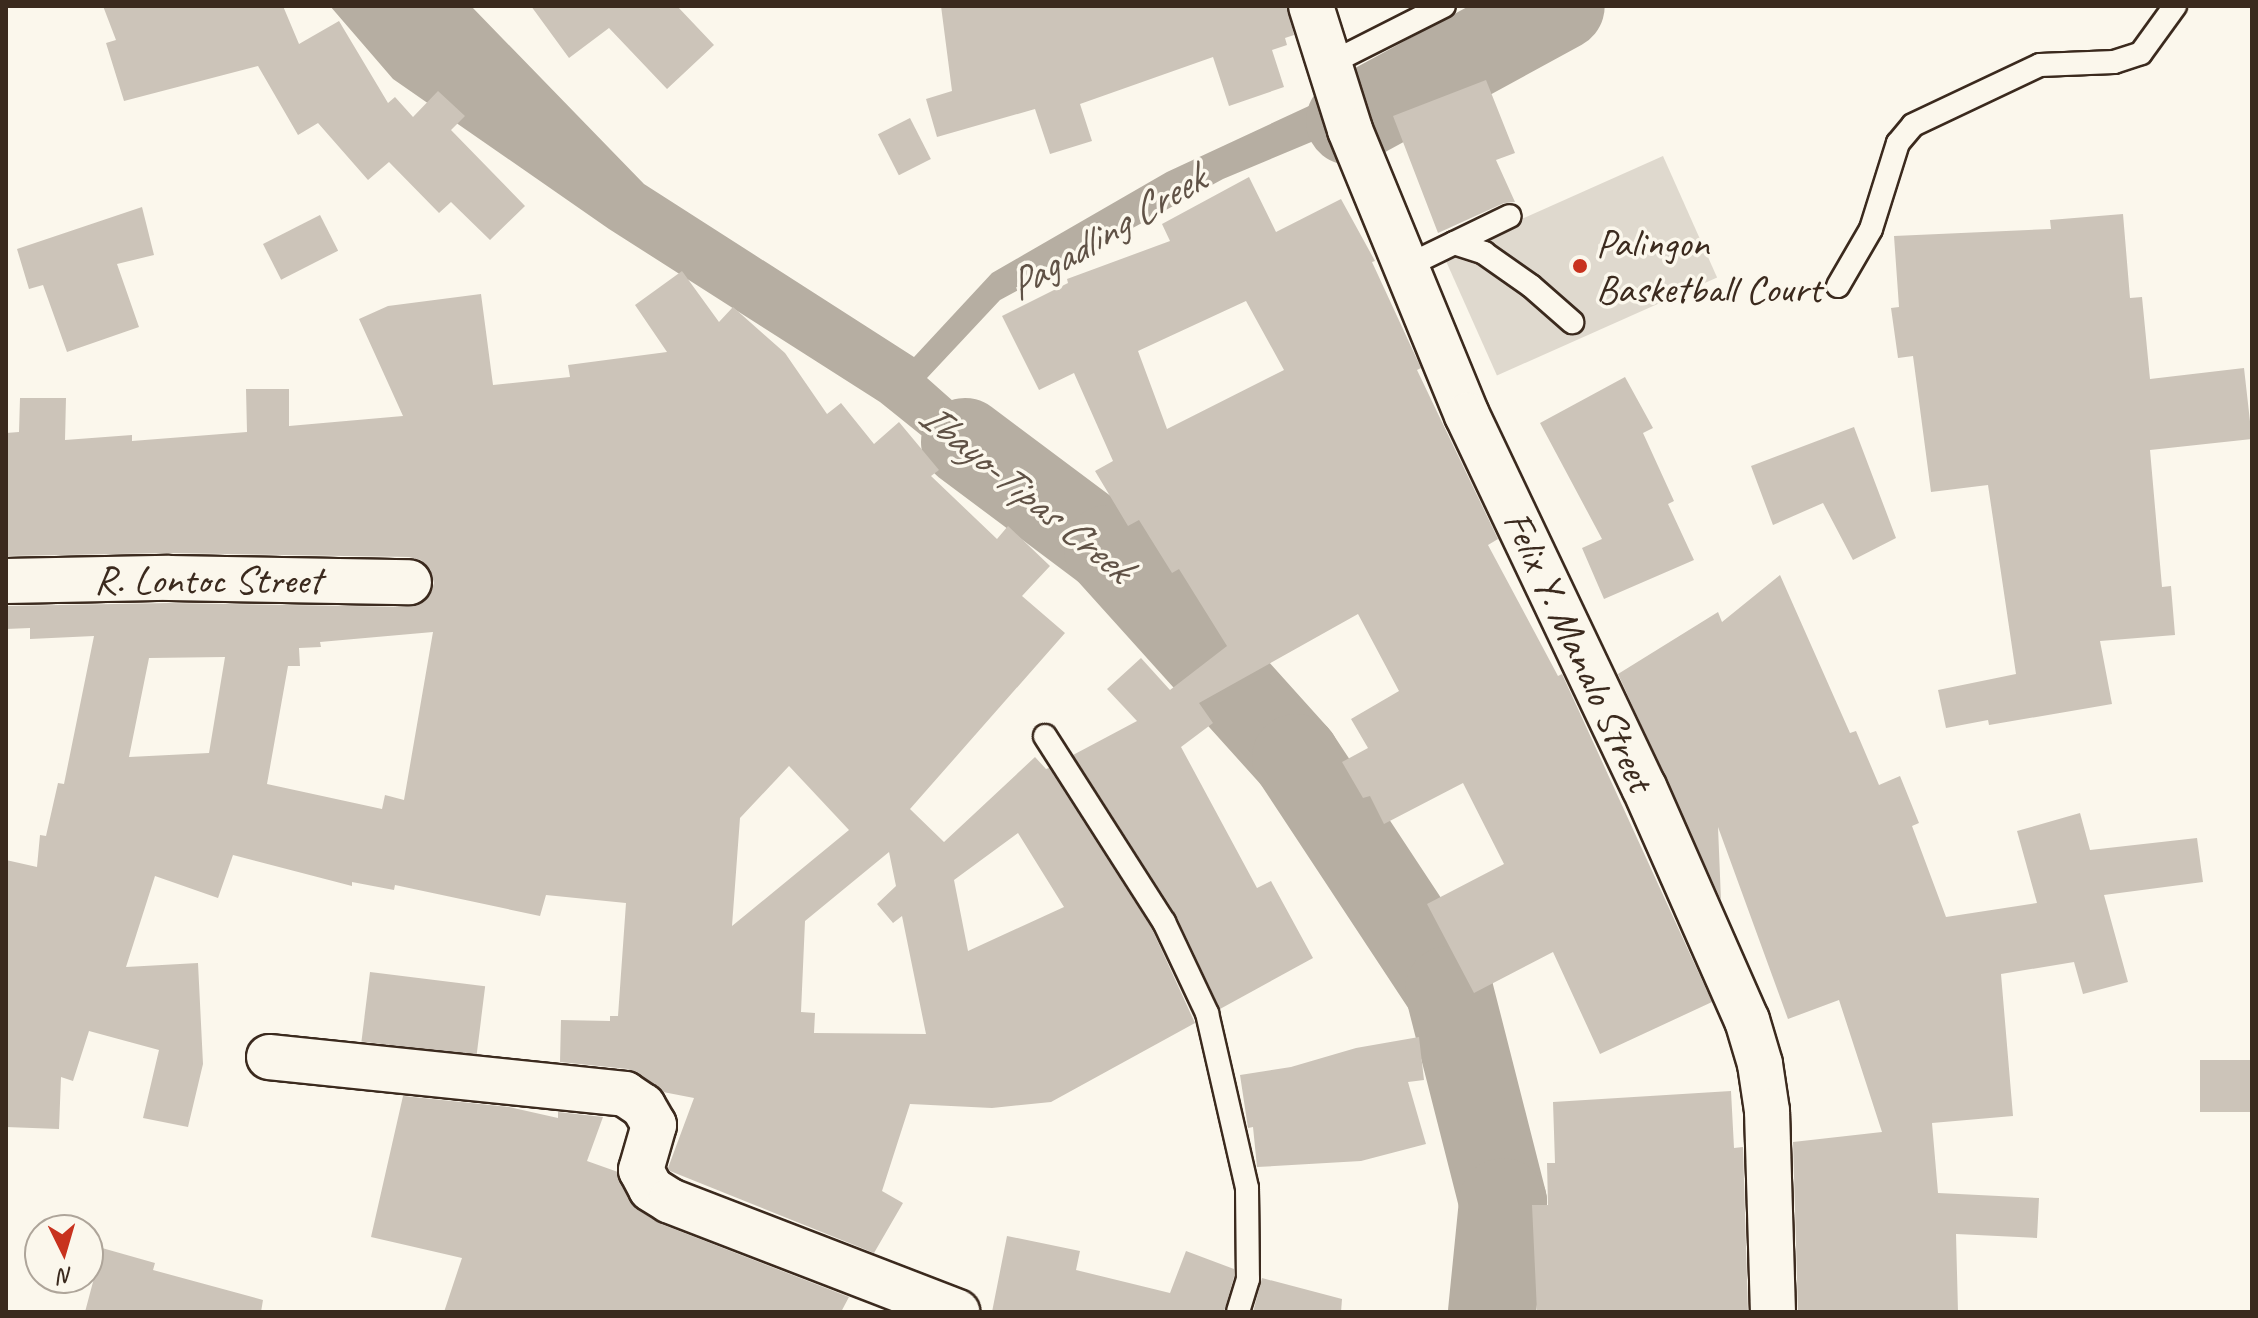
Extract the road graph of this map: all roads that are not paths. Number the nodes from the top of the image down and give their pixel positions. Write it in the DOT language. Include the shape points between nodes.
graph roads {
  1 [pos="1311,6"];
  2 [pos="1444,6"];
  3 [pos="2175,6"];
  4 [pos="1327,65"];
  5 [pos="1510,216"];
  6 [pos="1454,243"];
  7 [pos="1407,266"];
  8 [pos="1838,286"];
  9 [pos="1572,322"];
  10 [pos="6,581"];
  11 [pos="409,582"];
  12 [pos="1045,736"];
  13 [pos="269,1057"];
  14 [pos="957,1312"];
  15 [pos="1238,1312"];
  16 [pos="1773,1312"];
  1 -- 4 [label="main road, Felix Y. Manalo Street"];
  2 -- 4 [label="lane"];
  3 -- 8 [label="lane" via="2141,53 2114,62 2040,65 1913,125 1898,143 1871,229"];
  4 -- 7 [label="main road, Felix Y. Manalo Street"];
  5 -- 6 [label="lane"];
  6 -- 7 [label="lane"];
  6 -- 9 [label="lane" via="1484,253"];
  7 -- 16 [label="main road, Felix Y. Manalo Street" via="1467,415 1644,787 1747,1020 1767,1111"];
  10 -- 11 [label="main road, R. Lontoc Street"];
  12 -- 15 [label="lane" via="1164,922 1207,1013 1247,1188 1248,1279"];
  13 -- 14 [label="main road" via="625,1094 643,1106 654,1125 641,1170 651,1189 670,1201"];
}
